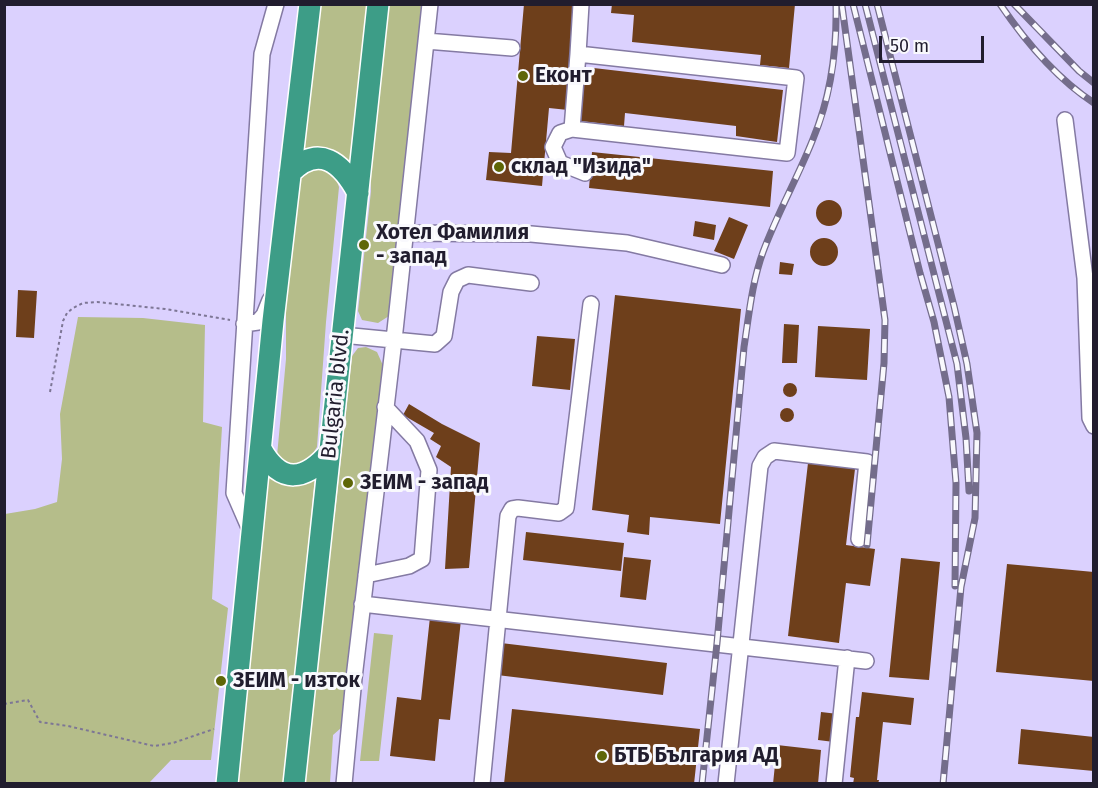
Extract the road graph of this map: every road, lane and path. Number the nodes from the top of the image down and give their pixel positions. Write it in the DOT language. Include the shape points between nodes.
graph roads {
  1 [pos="276,4"];
  2 [pos="310,4"];
  3 [pos="378,4"];
  4 [pos="430,4"];
  5 [pos="581,4"];
  6 [pos="426,41"];
  7 [pos="512,48"];
  8 [pos="578,54"];
  9 [pos="1065,120"];
  10 [pos="572,129"];
  11 [pos="290,173"];
  12 [pos="585,173"];
  13 [pos="358,193"];
  14 [pos="406,233"];
  15 [pos="722,265"];
  16 [pos="277,281"];
  17 [pos="531,283"];
  18 [pos="591,304"];
  19 [pos="1090,317"];
  20 [pos="244,324"];
  21 [pos="342,334"];
  22 [pos="394,340"];
  23 [pos="50,392"];
  24 [pos="386,407"];
  25 [pos="1094,426"];
  26 [pos="261,449"];
  27 [pos="330,452"];
  28 [pos="252,537"];
  29 [pos="859,539"];
  30 [pos="366,575"];
  31 [pos="362,604"];
  32 [pos="499,619"];
  33 [pos="742,645"];
  34 [pos="847,658"];
  35 [pos="866,661"];
  36 [pos="4,704"];
  37 [pos="234,722"];
  38 [pos="227,783"];
  39 [pos="294,783"];
  40 [pos="344,783"];
  41 [pos="482,783"];
  42 [pos="726,783"];
  43 [pos="834,783"];
  1 -- 20 [label="street" via="262,54"];
  2 -- 11 [label="highway"];
  3 -- 13 [label="highway, Bulgaria blvd."];
  4 -- 6 [label="street"];
  5 -- 8 [label="street"];
  6 -- 7 [label="street"];
  6 -- 14 [label="street"];
  8 -- 10 [label="street"];
  8 -- 10 [label="street" via="796,78 787,153"];
  9 -- 19 [label="street"];
  10 -- 12 [label="street" via="560,133 554,147 560,163"];
  11 -- 13 [label="highway" via="300,162 320,158 333,162 350,178"];
  11 -- 16 [label="highway"];
  13 -- 21 [label="highway, Bulgaria blvd."];
  14 -- 15 [label="street" via="531,234 627,243"];
  14 -- 22 [label="street"];
  16 -- 20 [label="street" via="264,315 258,322"];
  16 -- 26 [label="highway"];
  17 -- 22 [label="street" via="468,275 457,280 451,292 444,336 435,344"];
  18 -- 32 [label="street" via="566,508 559,513 512,509 508,516"];
  19 -- 25 [label="street" via="1090,418"];
  20 -- 23 [label="path" via="165,309 83,303 67,313 63,321"];
  20 -- 28 [label="street" via="234,493"];
  21 -- 22 [label="street"];
  21 -- 27 [label="highway, Bulgaria blvd."];
  22 -- 24 [label="street"];
  24 -- 30 [label="street"];
  24 -- 30 [label="street" via="417,441 429,470 422,559 410,566"];
  26 -- 27 [label="highway" via="273,467 288,475 308,472"];
  26 -- 28 [label="highway"];
  27 -- 39 [label="highway, Bulgaria blvd."];
  28 -- 37 [label="highway"];
  29 -- 33 [label="street" via="867,462 774,452 765,457 760,466"];
  30 -- 31 [label="street"];
  31 -- 32 [label="street"];
  31 -- 40 [label="street"];
  32 -- 33 [label="street"];
  32 -- 41 [label="street"];
  33 -- 34 [label="street"];
  33 -- 42 [label="street"];
  34 -- 35 [label="street"];
  34 -- 43 [label="street"];
  36 -- 37 [label="path" via="28,700 40,722 154,746"];
  37 -- 38 [label="highway"];
}
